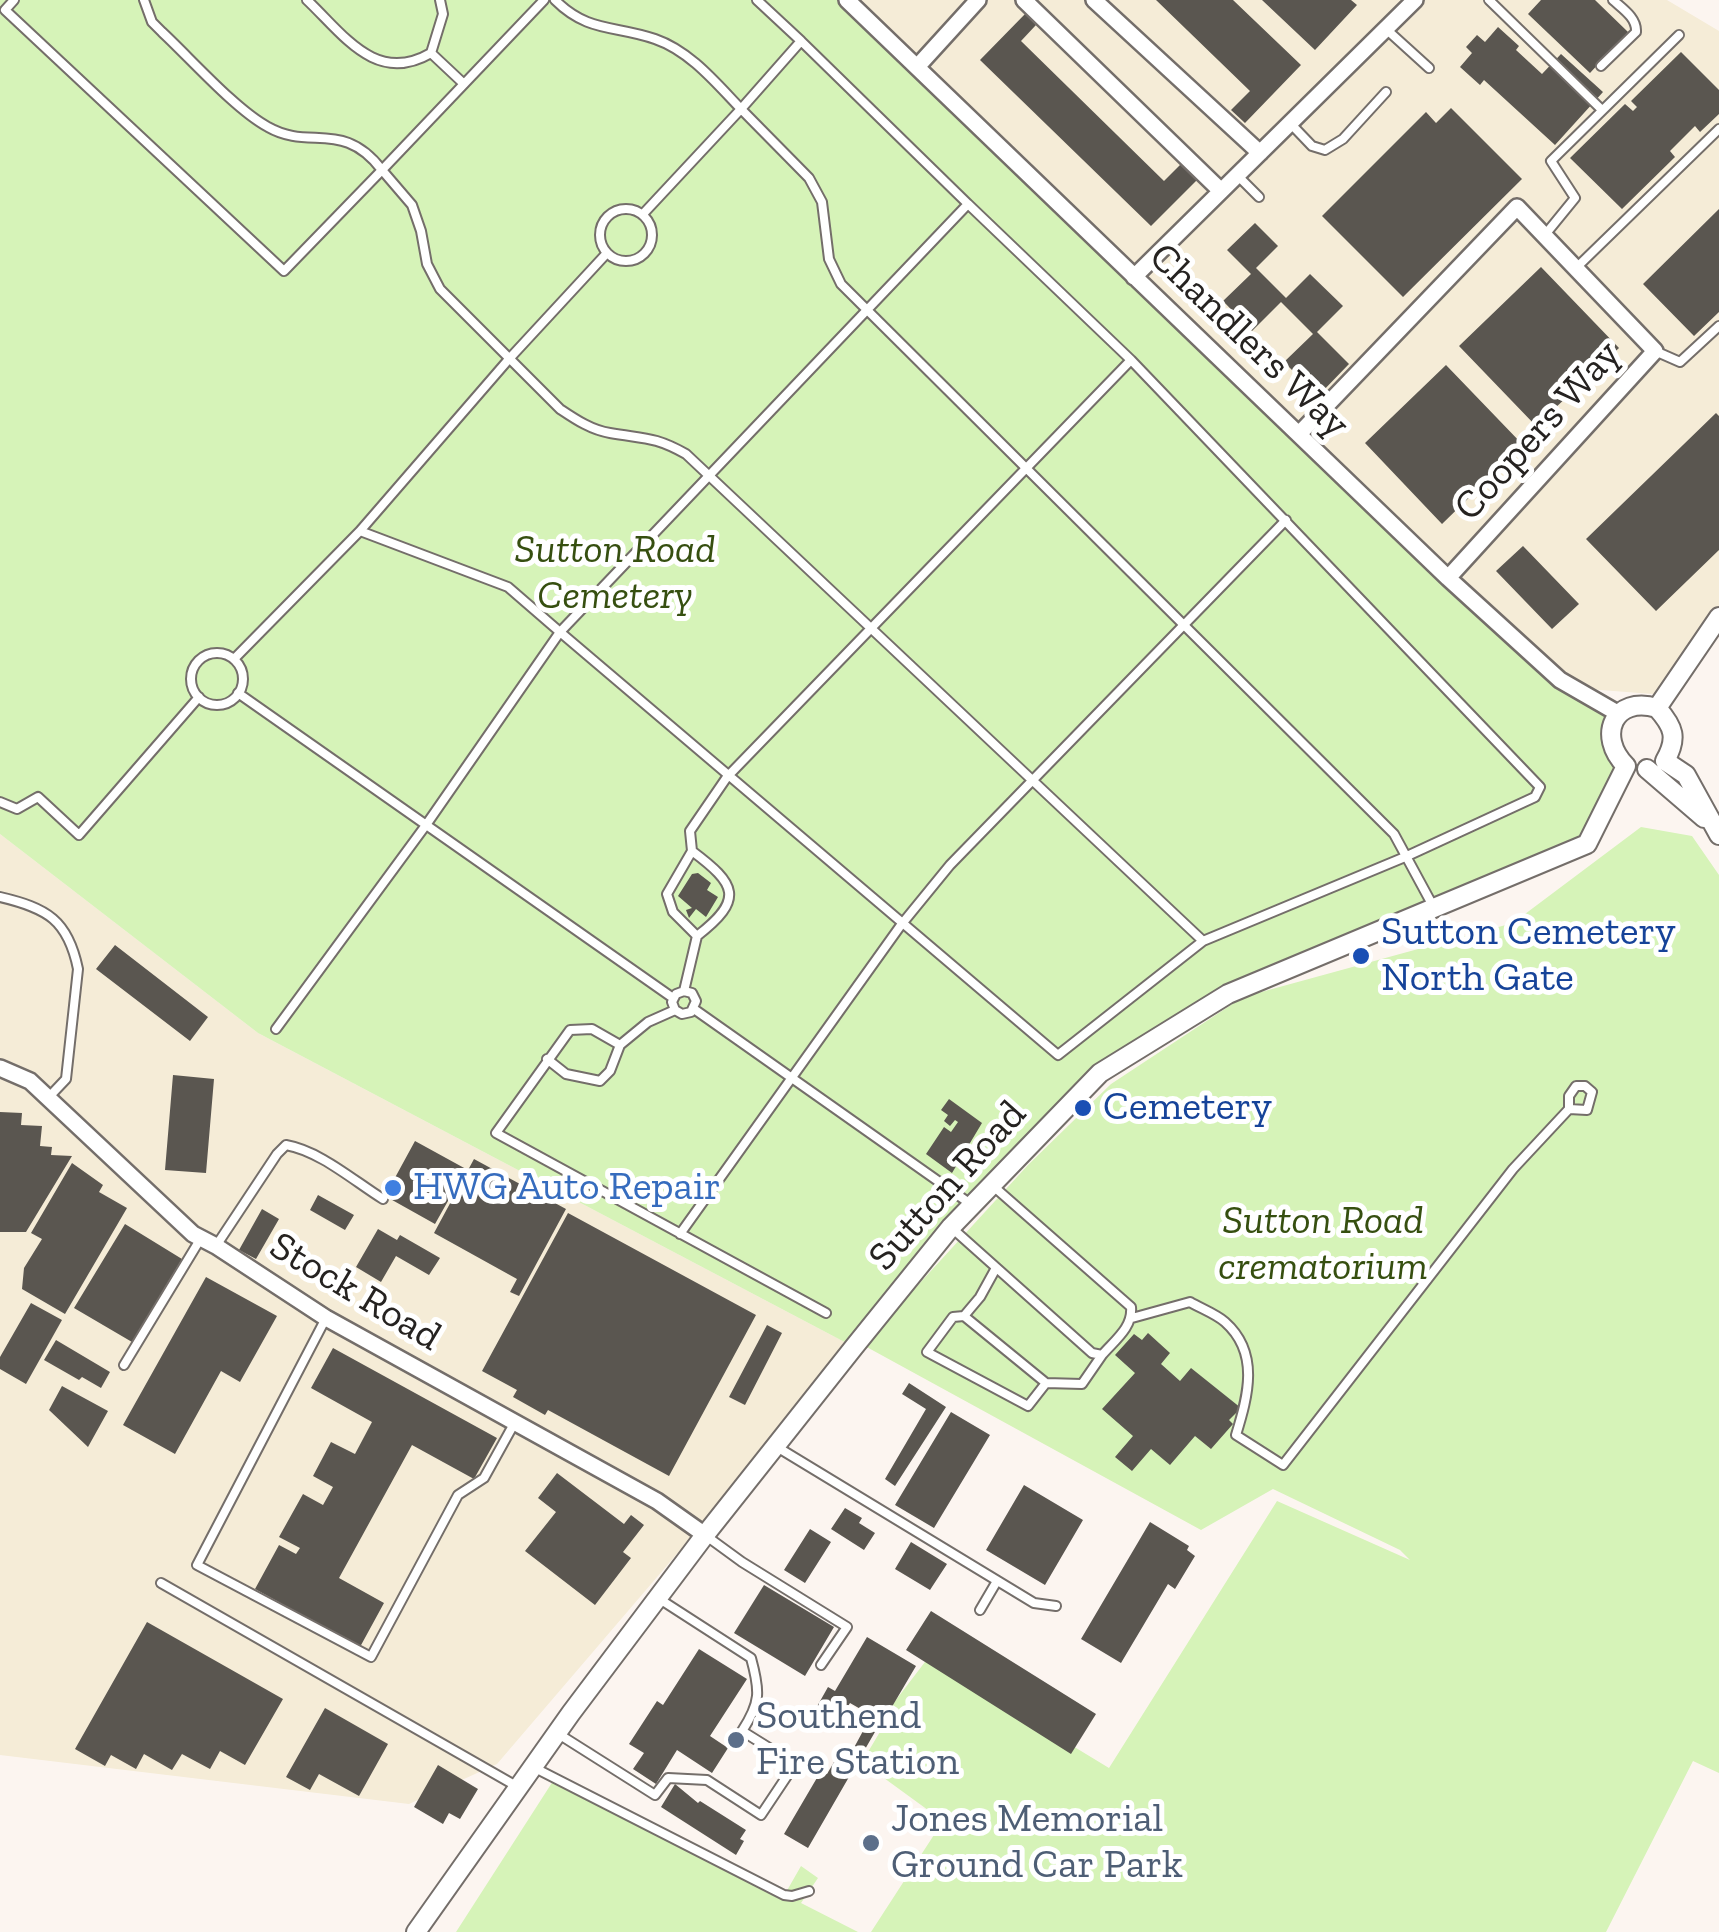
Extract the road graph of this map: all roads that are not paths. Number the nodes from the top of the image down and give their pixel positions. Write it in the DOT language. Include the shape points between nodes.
graph roads {
  1 [pos="14,0"];
  2 [pos="144,0"];
  3 [pos="308,0"];
  4 [pos="440,0"];
  5 [pos="544,0"];
  6 [pos="555,0"];
  7 [pos="757,0"];
  8 [pos="847,0"];
  9 [pos="978,0"];
  10 [pos="1024,0"];
  11 [pos="1094,0"];
  12 [pos="1415,0"];
  13 [pos="1488,0"];
  14 [pos="1613,0"];
  15 [pos="1386,29"];
  16 [pos="1679,36"];
  17 [pos="801,41"];
  18 [pos="431,54"];
  19 [pos="1602,66"];
  20 [pos="917,67"];
  21 [pos="1429,68"];
  22 [pos="464,84"];
  23 [pos="1386,92"];
  24 [pos="740,108"];
  25 [pos="1601,109"];
  26 [pos="1290,123"];
  27 [pos="1719,129"];
  28 [pos="1260,153"];
  29 [pos="382,170"];
  30 [pos="1237,175"];
  31 [pos="1220,192"];
  32 [pos="1258,197"];
  33 [pos="968,204"];
  34 [pos="643,214"];
  35 [pos="1544,236"];
  36 [pos="606,252"];
  37 [pos="1576,268"];
  38 [pos="1134,276"];
  39 [pos="868,311"];
  40 [pos="1719,326"];
  41 [pos="1655,351"];
  42 [pos="509,359"];
  43 [pos="1131,360"];
  44 [pos="1300,432"];
  45 [pos="1025,466"];
  46 [pos="710,476"];
  47 [pos="1286,520"];
  48 [pos="360,531"];
  49 [pos="1448,578"];
  50 [pos="1183,628"];
  51 [pos="872,629"];
  52 [pos="1716,629"];
  53 [pos="560,632"];
  54 [pos="234,659"];
  55 [pos="238,693"];
  56 [pos="199,697"];
  57 [pos="1657,708"];
  58 [pos="1618,714"];
  59 [pos="1665,761"];
  60 [pos="1626,766"];
  61 [pos="1647,769"];
  62 [pos="727,777"];
  63 [pos="1034,780"];
  64 [pos="0,802"];
  65 [pos="426,825"];
  66 [pos="1716,830"];
  67 [pos="692,851"];
  68 [pos="1405,857"];
  69 [pos="0,897"];
  70 [pos="1435,910"];
  71 [pos="901,924"];
  72 [pos="697,936"];
  73 [pos="1203,941"];
  74 [pos="684,991"];
  75 [pos="673,998"];
  76 [pos="694,1009"];
  77 [pos="675,1010"];
  78 [pos="276,1029"];
  79 [pos="620,1045"];
  80 [pos="547,1059"];
  81 [pos="0,1068"];
  82 [pos="792,1079"];
  83 [pos="48,1098"];
  84 [pos="1569,1108"];
  85 [pos="992,1184"];
  86 [pos="384,1198"];
  87 [pos="972,1206"];
  88 [pos="951,1226"];
  89 [pos="680,1234"];
  90 [pos="200,1238"];
  91 [pos="216,1246"];
  92 [pos="996,1268"];
  93 [pos="826,1313"];
  94 [pos="964,1316"];
  95 [pos="326,1318"];
  96 [pos="1132,1318"];
  97 [pos="1102,1355"];
  98 [pos="124,1365"];
  99 [pos="1046,1383"];
  100 [pos="515,1422"];
  101 [pos="777,1446"];
  102 [pos="705,1535"];
  103 [pos="996,1581"];
  104 [pos="161,1583"];
  105 [pos="658,1598"];
  106 [pos="1056,1606"];
  107 [pos="980,1610"];
  108 [pos="821,1666"];
  109 [pos="557,1733"];
  110 [pos="533,1767"];
  111 [pos="518,1787"];
  112 [pos="809,1891"];
  113 [pos="416,1932"];
  1 -- 29 [label="lane" via="5,10 284,271"];
  2 -- 29 [label="lane" via="152,22 256,120 284,134 342,139"];
  3 -- 18 [label="lane" via="379,62 406,64"];
  4 -- 18 [label="lane" via="443,14"];
  5 -- 22 [label="lane"];
  6 -- 24 [label="lane" via="586,24 656,39 681,52"];
  7 -- 17 [label="lane"];
  8 -- 20 [label="street, Chandlers Way"];
  9 -- 20 [label="street"];
  10 -- 31 [label="street"];
  11 -- 28 [label="street"];
  12 -- 15 [label="street"];
  13 -- 25 [label="lane"];
  14 -- 19 [label="lane" via="1636,32"];
  15 -- 21 [label="lane"];
  15 -- 26 [label="street"];
  16 -- 25 [label="lane"];
  17 -- 24 [label="lane"];
  17 -- 33 [label="lane"];
  18 -- 22 [label="lane"];
  20 -- 38 [label="street, Chandlers Way"];
  22 -- 29 [label="lane"];
  23 -- 26 [label="lane" via="1343,140 1325,150"];
  24 -- 34 [label="lane"];
  24 -- 39 [label="lane" via="809,178 822,202 830,259 841,284"];
  25 -- 35 [label="lane" via="1552,161 1575,198"];
  26 -- 28 [label="street"];
  27 -- 37 [label="lane"];
  28 -- 30 [label="street"];
  29 -- 42 [label="lane" via="412,205 426,264 440,289"];
  30 -- 31 [label="street"];
  30 -- 32 [label="lane"];
  31 -- 38 [label="street"];
  33 -- 39 [label="lane"];
  33 -- 43 [label="lane"];
  34 -- 36 [label="lane" via="626,208 605,218 600,232"];
  34 -- 36 [label="lane" via="652,237 643,255 623,261"];
  35 -- 37 [label="street, Coopers Way"];
  35 -- 44 [label="street, Coopers Way" via="1517,208"];
  36 -- 42 [label="lane"];
  37 -- 41 [label="street, Coopers Way"];
  38 -- 44 [label="street, Chandlers Way"];
  39 -- 45 [label="lane"];
  39 -- 46 [label="lane"];
  40 -- 41 [label="lane" via="1680,362"];
  41 -- 49 [label="street, Coopers Way"];
  42 -- 46 [label="lane" via="583,424 660,439"];
  42 -- 48 [label="lane"];
  43 -- 45 [label="lane"];
  43 -- 47 [label="lane"];
  44 -- 49 [label="street, Chandlers Way"];
  45 -- 50 [label="lane"];
  45 -- 51 [label="lane"];
  46 -- 51 [label="lane"];
  46 -- 53 [label="lane"];
  47 -- 50 [label="lane"];
  47 -- 68 [label="lane" via="1540,787 1535,797"];
  48 -- 53 [label="lane" via="508,586"];
  48 -- 54 [label="lane"];
  49 -- 58 [label="street, Chandlers Way" via="1560,680"];
  50 -- 63 [label="lane"];
  50 -- 68 [label="lane" via="1394,834"];
  51 -- 62 [label="lane"];
  51 -- 63 [label="lane"];
  52 -- 57 [label="street"];
  53 -- 62 [label="lane"];
  53 -- 65 [label="lane"];
  54 -- 55 [label="lane" via="242,671"];
  54 -- 56 [label="lane" via="213,653 196,664 191,679"];
  55 -- 56 [label="lane" via="220,704"];
  55 -- 65 [label="lane"];
  56 -- 64 [label="lane" via="79,835 38,797 18,809"];
  57 -- 58 [label="street" via="1633,706"];
  57 -- 59 [label="street" via="1672,724 1674,744"];
  58 -- 60 [label="street" via="1610,732 1613,752"];
  59 -- 61 [label="street"];
  59 -- 66 [label="street" via="1686,775"];
  60 -- 61 [label="street"];
  60 -- 70 [label="street, Sutton Road" via="1587,844"];
  61 -- 66 [label="street"];
  62 -- 67 [label="lane" via="690,831"];
  62 -- 71 [label="lane"];
  63 -- 71 [label="lane"];
  63 -- 73 [label="lane"];
  65 -- 75 [label="lane"];
  65 -- 78 [label="lane"];
  67 -- 72 [label="lane" via="667,894"];
  67 -- 72 [label="lane" via="724,876 730,896 717,920"];
  68 -- 70 [label="lane"];
  68 -- 73 [label="lane"];
  69 -- 83 [label="lane" via="54,917 75,952 66,1079"];
  70 -- 85 [label="street, Sutton Road" via="1228,994 1100,1074"];
  71 -- 73 [label="lane" via="1058,1055"];
  71 -- 82 [label="lane"];
  72 -- 74 [label="lane"];
  74 -- 75 [label="lane"];
  74 -- 76 [label="lane" via="694,996"];
  75 -- 77 [label="lane"];
  76 -- 77 [label="lane"];
  76 -- 82 [label="lane"];
  77 -- 79 [label="lane"];
  79 -- 80 [label="lane" via="592,1029 570,1030"];
  79 -- 80 [label="lane" via="600,1081 566,1074"];
  80 -- 89 [label="lane" via="496,1132"];
  81 -- 83 [label="street, Stock Road"];
  82 -- 87 [label="lane"];
  82 -- 89 [label="lane"];
  83 -- 90 [label="street, Stock Road"];
  84 -- 96 [label="lane" via="1513,1169 1283,1466 1236,1435 1248,1396 1249,1357 1226,1322 1190,1302"];
  85 -- 87 [label="street, Sutton Road"];
  85 -- 96 [label="lane" via="1117,1293"];
  86 -- 91 [label="lane" via="286,1145"];
  87 -- 88 [label="street, Sutton Road"];
  88 -- 92 [label="lane"];
  88 -- 101 [label="street, Sutton Road"];
  89 -- 93 [label="lane"];
  90 -- 91 [label="street, Stock Road"];
  90 -- 98 [label="lane"];
  91 -- 95 [label="street, Stock Road"];
  92 -- 94 [label="lane"];
  92 -- 97 [label="lane"];
  94 -- 99 [label="lane"];
  94 -- 99 [label="lane" via="954,1317 926,1352 1028,1406"];
  95 -- 100 [label="street, Stock Road"];
  95 -- 100 [label="lane" via="197,1564 371,1657 458,1495 484,1478"];
  96 -- 97 [label="lane"];
  97 -- 99 [label="lane" via="1082,1384"];
  100 -- 102 [label="street, Stock Road"];
  101 -- 102 [label="street, Sutton Road"];
  101 -- 103 [label="lane"];
  102 -- 105 [label="street, Sutton Road"];
  102 -- 108 [label="lane" via="846,1627"];
  103 -- 106 [label="lane" via="1042,1606"];
  103 -- 107 [label="lane"];
  104 -- 111 [label="lane"];
  105 -- 109 [label="street, Sutton Road"];
  105 -- 109 [label="lane" via="752,1658 759,1687 742,1731 795,1764 761,1815 707,1780 668,1778 654,1795"];
  109 -- 110 [label="street, Sutton Road"];
  110 -- 111 [label="street, Sutton Road"];
  110 -- 112 [label="lane" via="784,1894"];
  111 -- 113 [label="street, Sutton Road"];
}
